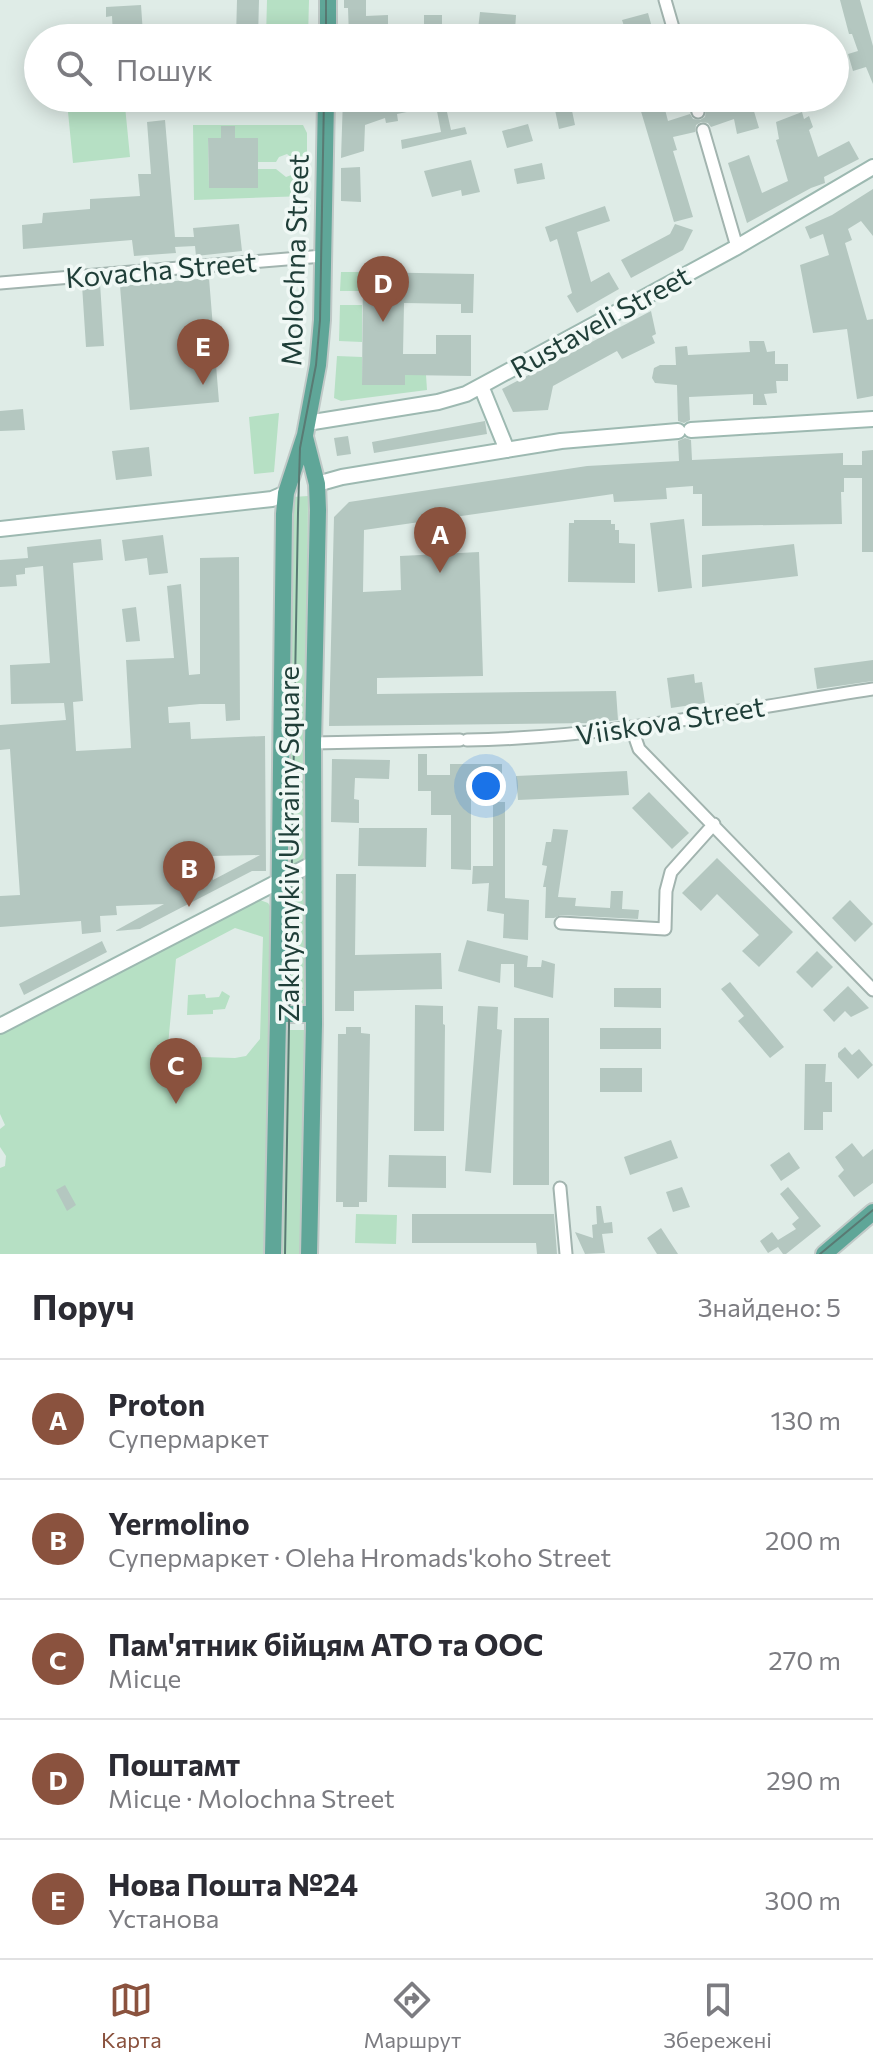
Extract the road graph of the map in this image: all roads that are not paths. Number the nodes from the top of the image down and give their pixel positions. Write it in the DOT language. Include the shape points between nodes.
graph roads {
  1 [pos="328,0"];
  2 [pos="665,0"];
  3 [pos="328,24"];
  4 [pos="672,24"];
  5 [pos="326,112"];
  6 [pos="703,130"];
  7 [pos="873,167"];
  8 [pos="737,247"];
  9 [pos="323,256"];
  10 [pos="0,283"];
  11 [pos="481,386"];
  12 [pos="873,419"];
  13 [pos="306,429"];
  14 [pos="507,450"];
  15 [pos="317,484"];
  16 [pos="286,493"];
  17 [pos="0,529"];
  18 [pos="873,689"];
  19 [pos="632,729"];
  20 [pos="313,743"];
  21 [pos="714,824"];
  22 [pos="314,863"];
  23 [pos="279,882"];
  24 [pos="561,923"];
  25 [pos="873,990"];
  26 [pos="279,1014"];
  27 [pos="314,1014"];
  28 [pos="0,1026"];
  29 [pos="560,1188"];
  30 [pos="873,1212"];
  31 [pos="273,1254"];
  32 [pos="309,1254"];
  33 [pos="566,1254"];
  34 [pos="824,1254"];
  1 -- 3 [label="main road"];
  2 -- 4 [label="street"];
  5 -- 9 [label="main road, Molochna Street"];
  6 -- 8 [label="street"];
  7 -- 8 [label="street, Rustaveli Street"];
  8 -- 11 [label="street, Rustaveli Street"];
  9 -- 10 [label="street, Kovacha Street"];
  9 -- 13 [label="main road, Molochna Street" via="318,365"];
  11 -- 13 [label="street, Rustaveli Street" via="452,399"];
  11 -- 14 [label="street"];
  12 -- 14 [label="street" via="684,430"];
  13 -- 15 [label="main road, Zakhysnykiv Ukrainy Square"];
  13 -- 16 [label="main road, Zakhysnykiv Ukrainy Square"];
  14 -- 15 [label="street"];
  15 -- 16 [label="main road"];
  15 -- 20 [label="main road, Zakhysnykiv Ukrainy Square"];
  16 -- 17 [label="street" via="272,499"];
  16 -- 23 [label="main road, Zakhysnykiv Ukrainy Square"];
  18 -- 19 [label="street, Viiskova Street"];
  19 -- 20 [label="street, Viiskova Street" via="548,738"];
  19 -- 21 [label="street" via="639,749"];
  20 -- 22 [label="main road, Zakhysnykiv Ukrainy Square"];
  21 -- 24 [label="street" via="671,872 665,929"];
  21 -- 25 [label="street"];
  22 -- 23 [label="street"];
  22 -- 27 [label="main road, Zakhysnykiv Ukrainy Square"];
  23 -- 26 [label="main road, Zakhysnykiv Ukrainy Square"];
  23 -- 28 [label="street"];
  26 -- 27 [label="main road"];
  26 -- 31 [label="main road, Zakhysnykiv Ukrainy Square"];
  27 -- 32 [label="main road, Zakhysnykiv Ukrainy Square"];
  29 -- 33 [label="street"];
  30 -- 34 [label="main road"];
}
